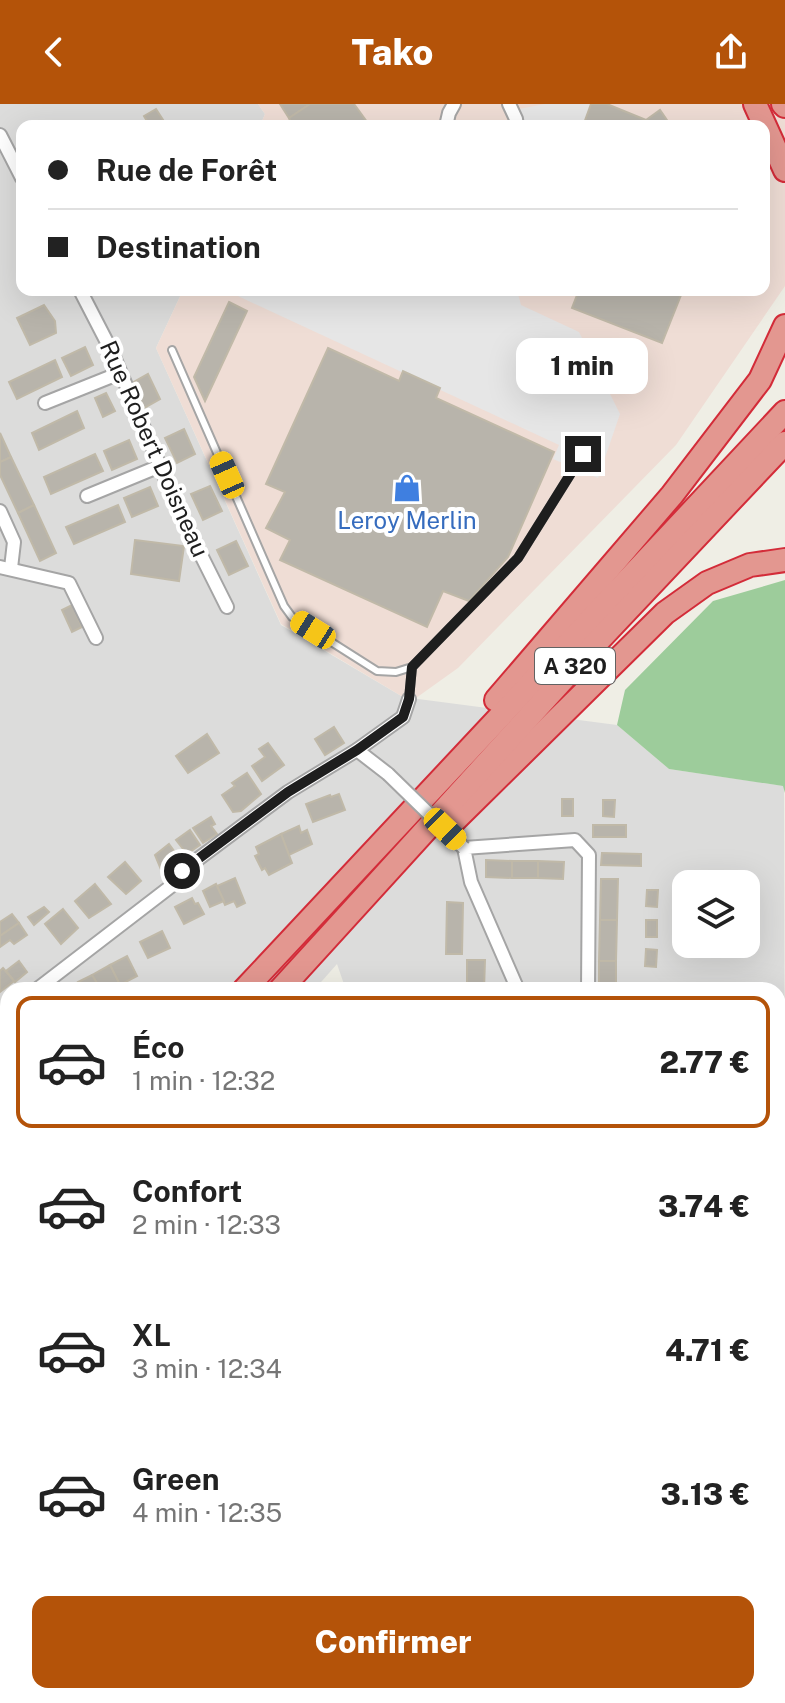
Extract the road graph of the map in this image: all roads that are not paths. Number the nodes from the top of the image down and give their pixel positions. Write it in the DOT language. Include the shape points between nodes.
graph roads {
  1 [pos="0,135"];
  2 [pos="770,137"];
  3 [pos="16,166"];
  4 [pos="785,170"];
  5 [pos="83,296"];
  6 [pos="785,326"];
  7 [pos="172,350"];
  8 [pos="120,373"];
  9 [pos="45,403"];
  10 [pos="785,412"];
  11 [pos="785,443"];
  12 [pos="583,454"];
  13 [pos="160,466"];
  14 [pos="87,496"];
  15 [pos="0,511"];
  16 [pos="785,560"];
  17 [pos="6,568"];
  18 [pos="227,607"];
  19 [pos="96,638"];
  20 [pos="412,667"];
  21 [pos="409,699"];
  22 [pos="357,750"];
  23 [pos="431,789"];
  24 [pos="464,848"];
  25 [pos="371,893"];
  26 [pos="46,982"];
  27 [pos="251,982"];
  28 [pos="288,982"];
  29 [pos="515,982"];
  30 [pos="588,982"];
  1 -- 3 [label="street"];
  2 -- 4 [label="highway"];
  5 -- 8 [label="street, Rue Robert Doisneau"];
  6 -- 23 [label="highway" via="751,392 672,495 477,722"];
  7 -- 20 [label="lane" via="292,617 377,671"];
  8 -- 9 [label="street"];
  8 -- 13 [label="street, Rue Robert Doisneau"];
  10 -- 23 [label="highway, A 320"];
  11 -- 25 [label="highway, A 320"];
  12 -- 20 [label="lane" via="518,558"];
  13 -- 14 [label="street"];
  13 -- 18 [label="street, Rue Robert Doisneau"];
  15 -- 17 [label="street" via="14,542"];
  16 -- 25 [label="highway" via="750,565 707,583 665,613 433,841"];
  17 -- 19 [label="street" via="69,583"];
  20 -- 21 [label="lane"];
  21 -- 22 [label="street" via="403,717"];
  22 -- 24 [label="street, bridge"];
  22 -- 26 [label="street" via="288,792 182,871 170,887"];
  23 -- 27 [label="highway, A 320"];
  24 -- 29 [label="street" via="471,882"];
  24 -- 30 [label="street" via="575,840 589,855"];
  25 -- 28 [label="highway, A 320"];
}
